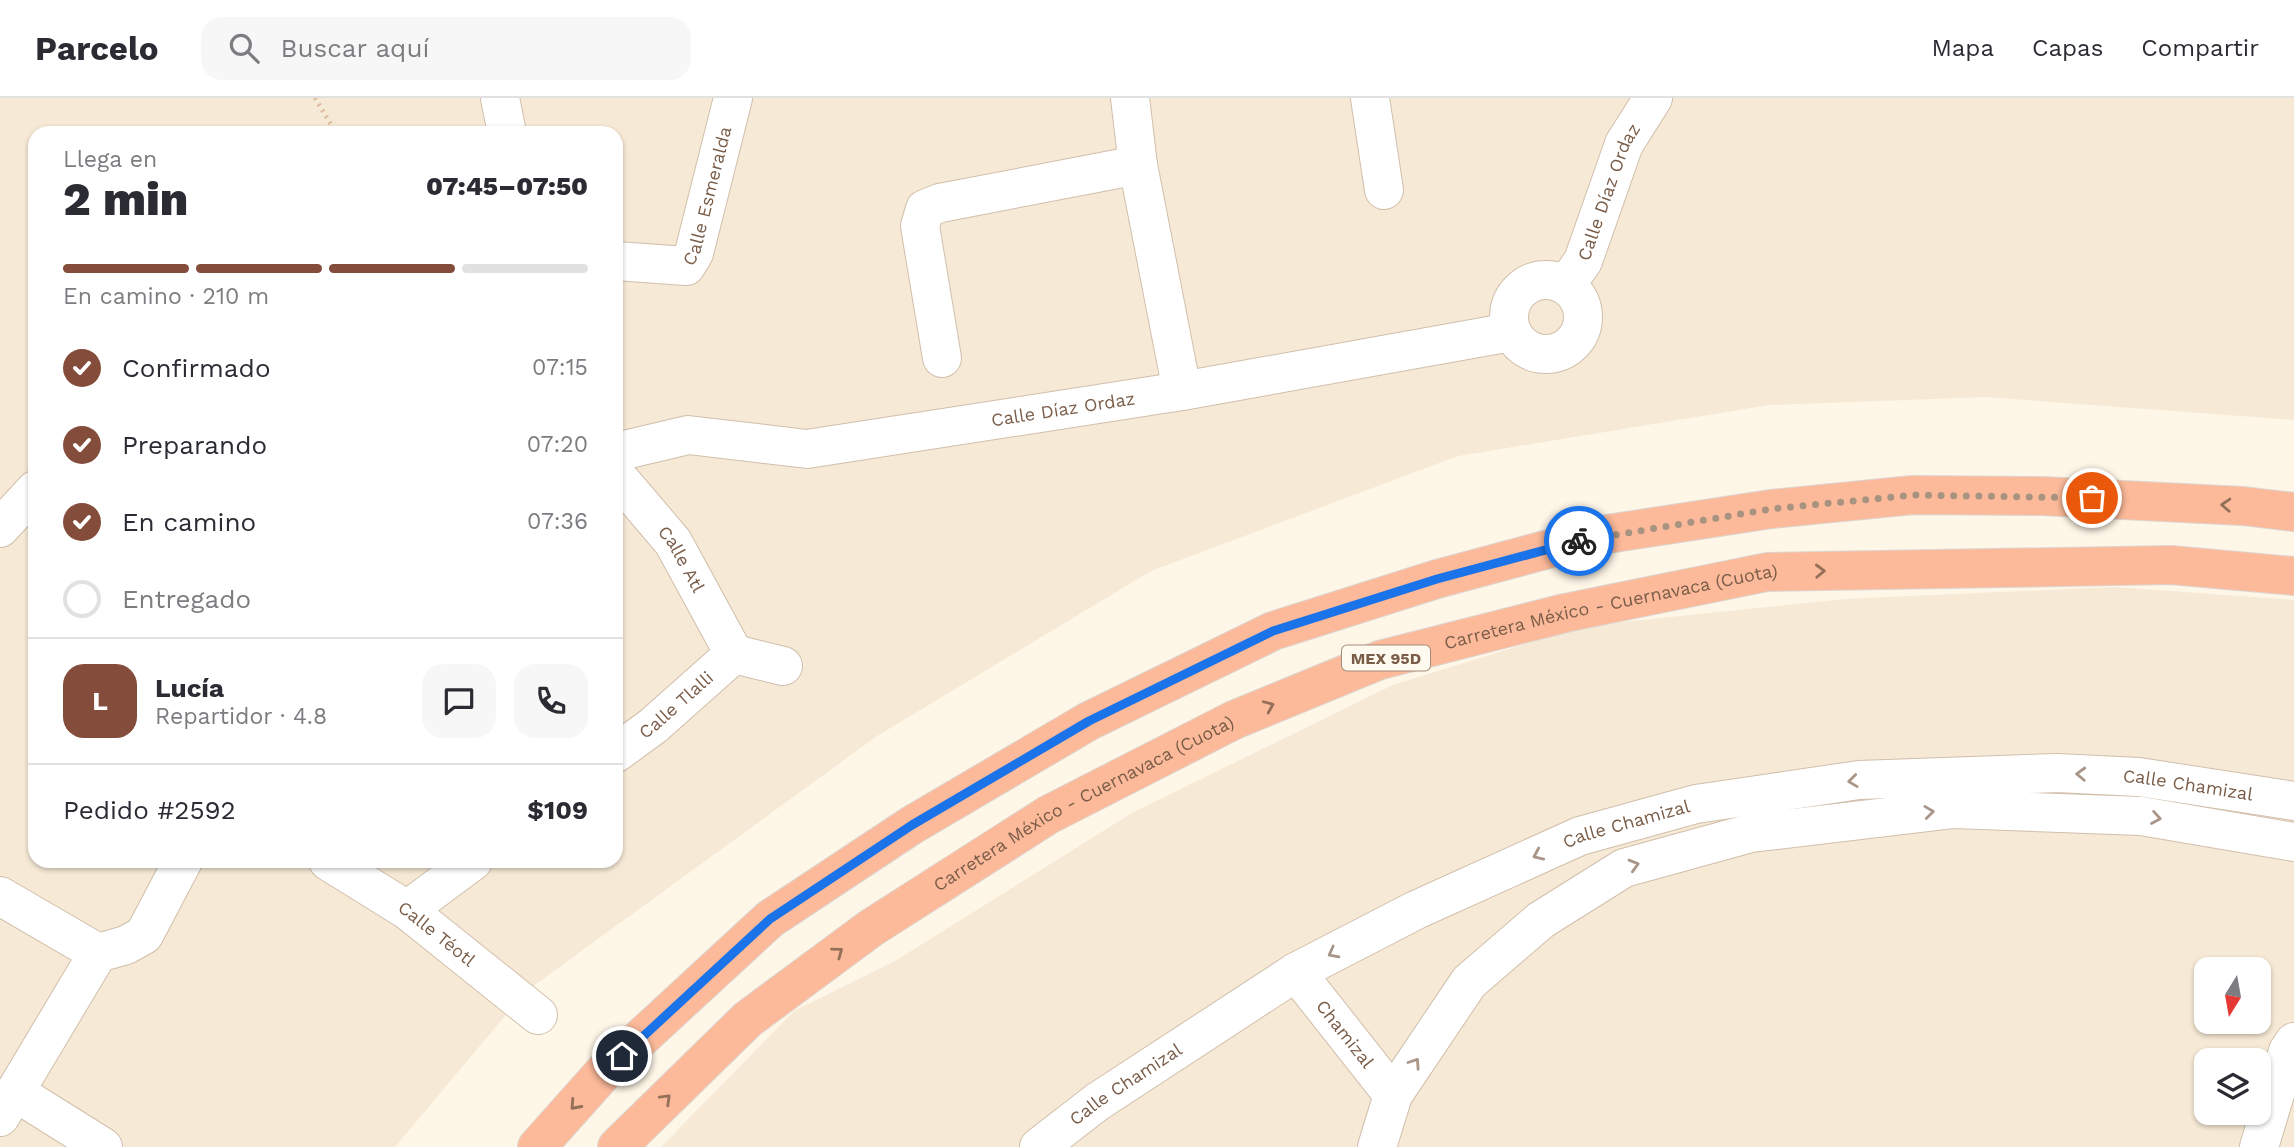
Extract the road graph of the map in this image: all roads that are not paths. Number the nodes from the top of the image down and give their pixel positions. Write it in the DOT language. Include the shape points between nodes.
graph roads {
  1 [pos="500,98"];
  2 [pos="733,98"];
  3 [pos="1130,98"];
  4 [pos="1370,98"];
  5 [pos="1653,98"];
  6 [pos="506,126"];
  7 [pos="1138,166"];
  8 [pos="1384,190"];
  9 [pos="623,262"];
  10 [pos="1566,285"];
  11 [pos="1511,332"];
  12 [pos="942,358"];
  13 [pos="1182,391"];
  14 [pos="623,450"];
  15 [pos="623,483"];
  16 [pos="28,498"];
  17 [pos="2294,512"];
  18 [pos="0,528"];
  19 [pos="2294,576"];
  20 [pos="734,654"];
  21 [pos="783,666"];
  22 [pos="623,748"];
  23 [pos="2294,801"];
  24 [pos="2294,842"];
  25 [pos="179,868"];
  26 [pos="339,868"];
  27 [pos="464,868"];
  28 [pos="0,896"];
  29 [pos="407,910"];
  30 [pos="98,953"];
  31 [pos="1296,972"];
  32 [pos="538,1015"];
  33 [pos="2294,1042"];
  34 [pos="1393,1095"];
  35 [pos="7,1105"];
  36 [pos="103,1147"];
  37 [pos="537,1147"];
  38 [pos="617,1147"];
  39 [pos="1039,1147"];
  40 [pos="1377,1147"];
  41 [pos="2259,1147"];
  1 -- 6 [label="street"];
  2 -- 9 [label="street, Calle Esmeralda" via="694,253 686,266"];
  3 -- 7 [label="street"];
  4 -- 8 [label="street"];
  5 -- 10 [label="street, Calle Díaz Ordaz" via="1624,144 1583,261"];
  7 -- 12 [label="street" via="925,209 920,226"];
  7 -- 13 [label="street"];
  10 -- 11 [label="street" via="1543,280 1522,289 1509,309"];
  10 -- 11 [label="street" via="1581,303 1583,327 1571,346 1549,355 1527,350"];
  11 -- 13 [label="street, Calle Díaz Ordaz"];
  13 -- 14 [label="street, Calle Díaz Ordaz" via="807,449 688,435"];
  15 -- 20 [label="street, Calle Atl" via="673,542"];
  16 -- 18 [label="street"];
  17 -- 37 [label="highway, one-way" via="2042,496 1926,495 1771,509 1601,535 1437,579 1273,631 1089,721 912,825 770,919 603,1073"];
  38 -- 19 [label="highway, Carretera México - Cuernavaca (Cuota) / MEX 95D, one-way" via="748,1019 882,921 1048,815 1234,720 1380,660 1565,612 1767,572 2172,565"];
  20 -- 21 [label="street"];
  20 -- 22 [label="street, Calle Tlalli"];
  23 -- 31 [label="street, Calle Chamizal, one-way" via="2139,777 2057,773 1859,780 1696,804 1580,836 1416,910"];
  34 -- 24 [label="street, Calle Chamizal, one-way" via="1469,982 1541,920 1624,868 1751,834 1954,809 2141,816"];
  25 -- 30 [label="street" via="144,935"];
  26 -- 29 [label="street, Calle Téotl"];
  27 -- 29 [label="street"];
  28 -- 30 [label="street"];
  29 -- 32 [label="street, Calle Téotl"];
  30 -- 35 [label="street"];
  31 -- 34 [label="street, Chamizal"];
  31 -- 39 [label="street, Calle Chamizal" via="1097,1102"];
  33 -- 41 [label="street"];
  34 -- 40 [label="street, Calle Chamizal"];
  35 -- 36 [label="street"];
}
